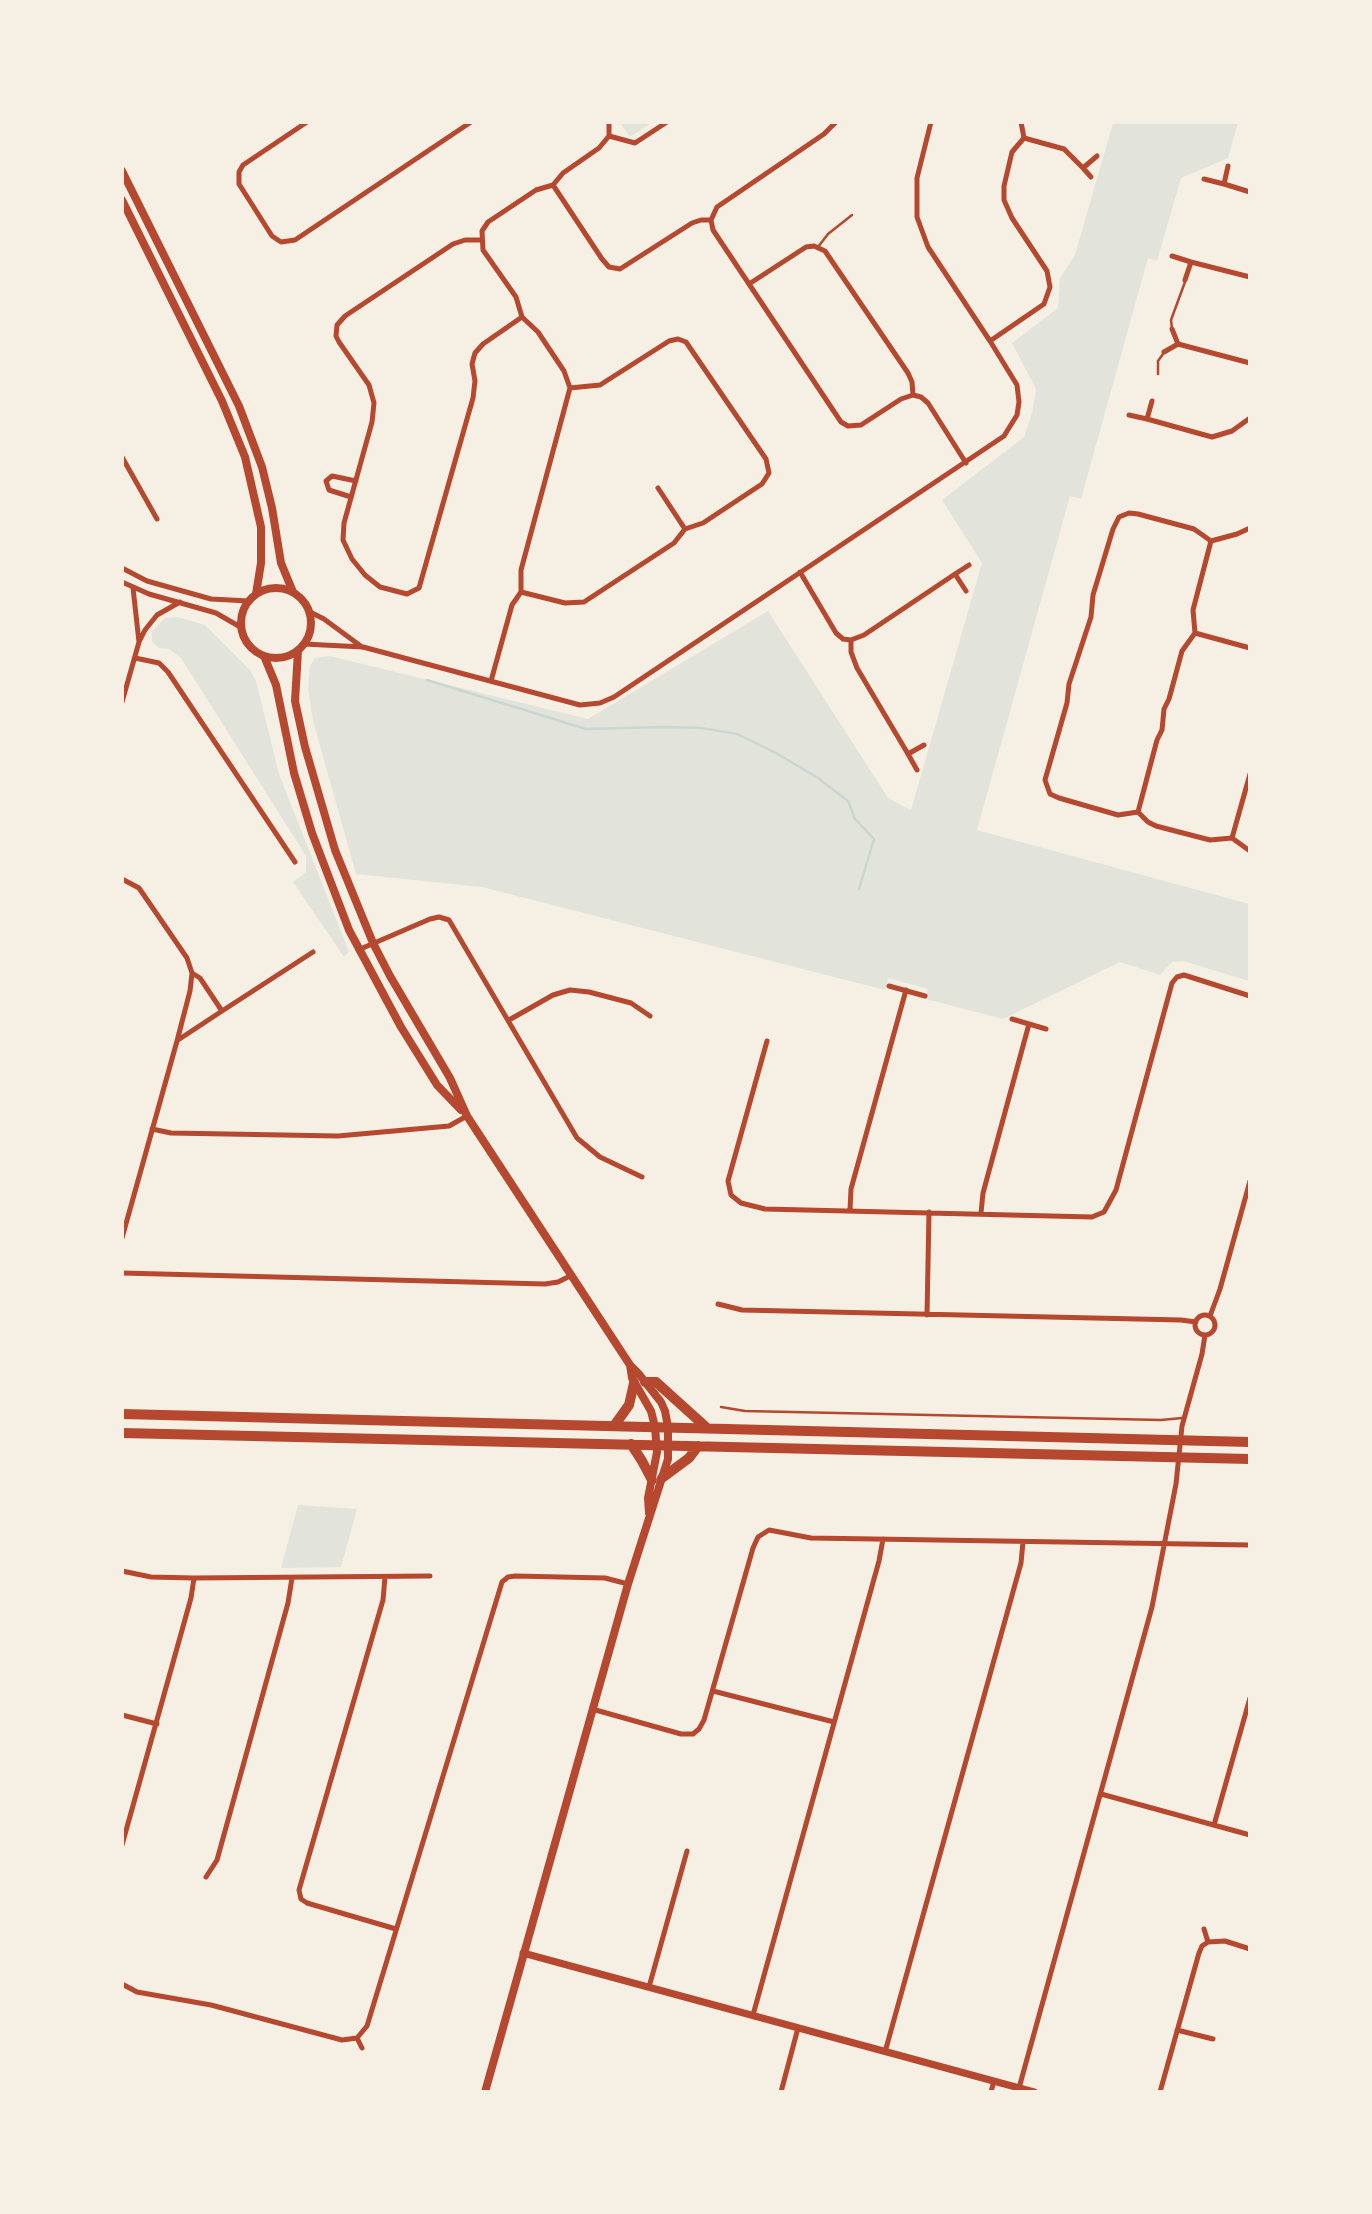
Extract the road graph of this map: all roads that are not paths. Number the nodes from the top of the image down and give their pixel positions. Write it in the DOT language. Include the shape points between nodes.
graph roads {
  1 [pos="307,122"];
  2 [pos="471,122"];
  3 [pos="609,122"];
  4 [pos="667,122"];
  5 [pos="836,122"];
  6 [pos="931,122"];
  7 [pos="1021,122"];
  8 [pos="609,136"];
  9 [pos="1024,138"];
  10 [pos="1097,156"];
  11 [pos="1228,166"];
  12 [pos="1083,168"];
  13 [pos="122,171"];
  14 [pos="1091,177"];
  15 [pos="1204,179"];
  16 [pos="1224,184"];
  17 [pos="552,185"];
  18 [pos="1250,192"];
  19 [pos="122,200"];
  20 [pos="852,215"];
  21 [pos="711,220"];
  22 [pos="481,240"];
  23 [pos="818,247"];
  24 [pos="1172,256"];
  25 [pos="1191,261"];
  26 [pos="1250,277"];
  27 [pos="1185,280"];
  28 [pos="749,284"];
  29 [pos="523,317"];
  30 [pos="1172,328"];
  31 [pos="990,341"];
  32 [pos="1178,344"];
  33 [pos="1164,352"];
  34 [pos="1250,363"];
  35 [pos="1158,374"];
  36 [pos="570,388"];
  37 [pos="913,395"];
  38 [pos="1152,401"];
  39 [pos="1129,415"];
  40 [pos="1250,418"];
  41 [pos="1147,419"];
  42 [pos="122,457"];
  43 [pos="966,463"];
  44 [pos="356,481"];
  45 [pos="658,488"];
  46 [pos="352,496"];
  47 [pos="157,519"];
  48 [pos="1250,528"];
  49 [pos="685,529"];
  50 [pos="1211,541"];
  51 [pos="969,565"];
  52 [pos="122,568"];
  53 [pos="800,572"];
  54 [pos="956,574"];
  55 [pos="122,582"];
  56 [pos="133,588"];
  57 [pos="966,591"];
  58 [pos="293,592"];
  59 [pos="521,592"];
  60 [pos="256,594"];
  61 [pos="249,601"];
  62 [pos="180,602"];
  63 [pos="310,612"];
  64 [pos="242,628"];
  65 [pos="1195,633"];
  66 [pos="851,640"];
  67 [pos="139,642"];
  68 [pos="301,647"];
  69 [pos="363,647"];
  70 [pos="1250,648"];
  71 [pos="264,656"];
  72 [pos="135,658"];
  73 [pos="122,673"];
  74 [pos="130,673"];
  75 [pos="491,681"];
  76 [pos="122,702"];
  77 [pos="924,745"];
  78 [pos="908,754"];
  79 [pos="917,770"];
  80 [pos="1250,774"];
  81 [pos="1138,811"];
  82 [pos="1232,838"];
  83 [pos="1250,851"];
  84 [pos="295,862"];
  85 [pos="122,879"];
  86 [pos="373,943"];
  87 [pos="358,950"];
  88 [pos="313,952"];
  89 [pos="192,973"];
  90 [pos="889,986"];
  91 [pos="906,990"];
  92 [pos="925,996"];
  93 [pos="1250,996"];
  94 [pos="222,1011"];
  95 [pos="650,1016"];
  96 [pos="1012,1019"];
  97 [pos="509,1020"];
  98 [pos="1029,1024"];
  99 [pos="1046,1029"];
  100 [pos="177,1041"];
  101 [pos="767,1041"];
  102 [pos="467,1116"];
  103 [pos="152,1129"];
  104 [pos="642,1177"];
  105 [pos="1250,1181"];
  106 [pos="849,1210"];
  107 [pos="929,1212"];
  108 [pos="981,1213"];
  109 [pos="122,1238"];
  110 [pos="122,1273"];
  111 [pos="570,1276"];
  112 [pos="718,1304"];
  113 [pos="927,1315"];
  114 [pos="1210,1316"];
  115 [pos="1196,1322"];
  116 [pos="1205,1335"];
  117 [pos="640,1383"];
  118 [pos="721,1407"];
  119 [pos="122,1414"];
  120 [pos="1184,1418"];
  121 [pos="614,1426"];
  122 [pos="655,1427"];
  123 [pos="668,1427"];
  124 [pos="707,1428"];
  125 [pos="122,1433"];
  126 [pos="1179,1441"];
  127 [pos="1250,1442"];
  128 [pos="631,1444"];
  129 [pos="657,1445"];
  130 [pos="670,1445"];
  131 [pos="698,1446"];
  132 [pos="1178,1457"];
  133 [pos="1250,1459"];
  134 [pos="657,1479"];
  135 [pos="883,1539"];
  136 [pos="1023,1542"];
  137 [pos="1165,1545"];
  138 [pos="1250,1545"];
  139 [pos="122,1571"];
  140 [pos="430,1576"];
  141 [pos="385,1577"];
  142 [pos="194,1578"];
  143 [pos="292,1578"];
  144 [pos="628,1584"];
  145 [pos="713,1690"];
  146 [pos="1250,1698"];
  147 [pos="592,1709"];
  148 [pos="122,1715"];
  149 [pos="834,1722"];
  150 [pos="157,1724"];
  151 [pos="1101,1794"];
  152 [pos="1214,1825"];
  153 [pos="1250,1835"];
  154 [pos="122,1845"];
  155 [pos="687,1851"];
  156 [pos="206,1877"];
  157 [pos="396,1929"];
  158 [pos="1204,1929"];
  159 [pos="1208,1942"];
  160 [pos="1250,1949"];
  161 [pos="523,1953"];
  162 [pos="122,1984"];
  163 [pos="649,1987"];
  164 [pos="753,2015"];
  165 [pos="798,2028"];
  166 [pos="1177,2030"];
  167 [pos="357,2038"];
  168 [pos="1213,2039"];
  169 [pos="362,2048"];
  170 [pos="885,2052"];
  171 [pos="994,2081"];
  172 [pos="1019,2088"];
  173 [pos="485,2091"];
  174 [pos="781,2091"];
  175 [pos="991,2091"];
  176 [pos="1034,2091"];
  177 [pos="1160,2091"];
  1 -- 2 [label="street" via="239,172 239,184 272,236 281,242 295,240"];
  3 -- 8 [label="street"];
  4 -- 8 [label="street" via="635,142"];
  5 -- 21 [label="street" via="717,207"];
  6 -- 31 [label="street" via="917,178 917,216 928,247"];
  7 -- 9 [label="street"];
  8 -- 17 [label="street"];
  9 -- 12 [label="street" via="1064,149"];
  9 -- 31 [label="street" via="1012,152 1004,200 1046,271 1050,287 1044,304"];
  10 -- 12 [label="street"];
  11 -- 16 [label="street"];
  12 -- 14 [label="street"];
  13 -- 58 [label="main road" via="247,424 268,488 281,563"];
  15 -- 16 [label="street"];
  16 -- 18 [label="street"];
  17 -- 21 [label="street" via="601,259 613,269 627,266 698,220"];
  17 -- 22 [label="street" via="536,190 488,222"];
  19 -- 60 [label="main road" via="245,457 261,527"];
  20 -- 23 [label="lane"];
  21 -- 28 [label="street"];
  22 -- 29 [label="street"];
  22 -- 44 [label="street" via="453,244 340,320 336,336 369,385 374,403"];
  23 -- 28 [label="street" via="802,250"];
  23 -- 37 [label="street" via="829,255 908,373"];
  24 -- 25 [label="street"];
  25 -- 26 [label="street"];
  25 -- 27 [label="street"];
  27 -- 30 [label="lane"];
  28 -- 37 [label="street" via="845,424 865,423"];
  29 -- 36 [label="street" via="564,371"];
  29 -- 46 [label="street" via="483,344 473,358 473,398 416,592 403,594 380,587 352,559 343,532"];
  30 -- 32 [label="street"];
  31 -- 43 [label="street" via="1014,378 1018,408 1004,436"];
  32 -- 33 [label="street"];
  32 -- 34 [label="street"];
  33 -- 35 [label="lane"];
  36 -- 49 [label="street" via="600,385 673,339 690,345 766,459 769,473 762,484 703,523"];
  36 -- 59 [label="street" via="521,570"];
  37 -- 43 [label="street" via="928,403"];
  38 -- 41 [label="street"];
  39 -- 41 [label="street"];
  40 -- 41 [label="street" via="1232,431 1212,437"];
  42 -- 47 [label="street"];
  43 -- 53 [label="street"];
  44 -- 46 [label="street"];
  44 -- 46 [label="street" via="331,476 327,481 329,490"];
  45 -- 49 [label="street"];
  48 -- 50 [label="street"];
  49 -- 59 [label="street" via="674,542 584,602 565,603"];
  50 -- 65 [label="street" via="1193,610"];
  50 -- 81 [label="street" via="1194,529 1138,514 1119,517 1069,684 1068,703 1046,775 1048,790 1059,799 1115,814"];
  51 -- 54 [label="street"];
  52 -- 61 [label="street" via="147,581 211,598"];
  53 -- 66 [label="street" via="836,633"];
  53 -- 75 [label="street" via="600,704 580,705"];
  54 -- 57 [label="street"];
  54 -- 66 [label="street"];
  55 -- 56 [label="street"];
  56 -- 62 [label="street"];
  56 -- 67 [label="street"];
  58 -- 60 [label="main road" via="274,588"];
  58 -- 63 [label="main road"];
  59 -- 75 [label="street" via="512,605"];
  60 -- 61 [label="main road"];
  61 -- 64 [label="main road"];
  62 -- 64 [label="street" via="216,613"];
  62 -- 67 [label="street" via="153,618"];
  63 -- 68 [label="main road" via="312,623"];
  63 -- 69 [label="street"];
  64 -- 71 [label="main road" via="249,645"];
  65 -- 70 [label="street"];
  65 -- 81 [label="street" via="1182,650"];
  66 -- 78 [label="street" via="857,668"];
  67 -- 72 [label="street"];
  68 -- 69 [label="street"];
  68 -- 71 [label="main road" via="287,656"];
  68 -- 86 [label="main road" via="295,701 313,780"];
  69 -- 75 [label="street"];
  71 -- 87 [label="main road" via="276,685 312,834"];
  72 -- 74 [label="street"];
  72 -- 84 [label="street" via="159,663 168,672"];
  73 -- 74 [label="street"];
  74 -- 76 [label="street"];
  77 -- 78 [label="street"];
  78 -- 79 [label="street"];
  80 -- 82 [label="street"];
  81 -- 82 [label="street" via="1156,826 1214,841"];
  82 -- 83 [label="street"];
  85 -- 89 [label="street" via="139,888 187,958"];
  86 -- 87 [label="street"];
  86 -- 97 [label="street" via="430,919 449,920"];
  86 -- 102 [label="main road"];
  87 -- 102 [label="main road" via="438,1085"];
  88 -- 94 [label="street"];
  89 -- 94 [label="street"];
  89 -- 100 [label="street"];
  90 -- 91 [label="street"];
  91 -- 92 [label="street"];
  91 -- 106 [label="street"];
  93 -- 108 [label="street" via="1184,975 1175,979 1116,1190 1104,1212 1092,1217"];
  94 -- 100 [label="street"];
  95 -- 97 [label="street" via="631,1003 570,990"];
  96 -- 98 [label="street"];
  97 -- 104 [label="street" via="577,1138 600,1157"];
  98 -- 99 [label="street"];
  98 -- 108 [label="street"];
  100 -- 103 [label="street"];
  101 -- 106 [label="street" via="729,1176 731,1195 754,1208"];
  102 -- 103 [label="street" via="449,1126 338,1136"];
  102 -- 111 [label="main road"];
  103 -- 109 [label="street"];
  105 -- 114 [label="street"];
  106 -- 107 [label="street"];
  107 -- 108 [label="street"];
  107 -- 113 [label="street"];
  110 -- 111 [label="street" via="545,1284"];
  111 -- 117 [label="main road"];
  112 -- 113 [label="street" via="742,1310"];
  113 -- 115 [label="street"];
  114 -- 115 [label="street" via="1201,1316"];
  114 -- 116 [label="street" via="1215,1328"];
  115 -- 116 [label="street" via="1197,1331"];
  116 -- 120 [label="street"];
  117 -- 121 [label="highway"];
  117 -- 122 [label="main road"];
  117 -- 123 [label="main road" via="665,1411"];
  117 -- 124 [label="highway" via="656,1382"];
  118 -- 120 [label="lane"];
  119 -- 121 [label="highway"];
  120 -- 126 [label="street"];
  121 -- 122 [label="highway"];
  122 -- 123 [label="highway"];
  122 -- 129 [label="main road"];
  123 -- 124 [label="highway"];
  123 -- 130 [label="main road"];
  124 -- 126 [label="highway"];
  125 -- 128 [label="highway"];
  126 -- 127 [label="highway"];
  126 -- 132 [label="street"];
  128 -- 129 [label="highway"];
  128 -- 134 [label="highway"];
  129 -- 130 [label="highway"];
  129 -- 134 [label="main road"];
  130 -- 131 [label="highway"];
  130 -- 134 [label="main road"];
  131 -- 132 [label="highway"];
  131 -- 134 [label="highway" via="689,1458"];
  132 -- 133 [label="highway"];
  132 -- 137 [label="street"];
  134 -- 144 [label="main road" via="656,1501"];
  135 -- 136 [label="street"];
  135 -- 145 [label="street" via="811,1538 769,1530 758,1537"];
  135 -- 149 [label="street"];
  136 -- 137 [label="street"];
  136 -- 170 [label="street" via="1021,1563"];
  137 -- 138 [label="street"];
  137 -- 151 [label="street"];
  139 -- 142 [label="street"];
  140 -- 141 [label="street"];
  141 -- 143 [label="street"];
  141 -- 157 [label="street" via="383,1600 299,1890 307,1903"];
  142 -- 143 [label="street"];
  142 -- 150 [label="street"];
  143 -- 156 [label="street" via="221,1847"];
  144 -- 147 [label="main road"];
  144 -- 157 [label="street" via="605,1578 505,1579"];
  145 -- 147 [label="street" via="703,1723 689,1735"];
  145 -- 149 [label="street"];
  146 -- 152 [label="street"];
  147 -- 161 [label="main road"];
  148 -- 150 [label="street"];
  149 -- 164 [label="street"];
  150 -- 154 [label="street"];
  151 -- 152 [label="street"];
  151 -- 172 [label="street"];
  152 -- 153 [label="street"];
  155 -- 163 [label="street"];
  157 -- 167 [label="street" via="367,2026"];
  158 -- 159 [label="street"];
  159 -- 160 [label="street" via="1225,1941"];
  159 -- 166 [label="street" via="1199,1953"];
  161 -- 163 [label="street"];
  161 -- 173 [label="main road"];
  162 -- 167 [label="street" via="137,1992 211,2005 342,2040"];
  163 -- 164 [label="street"];
  164 -- 165 [label="street"];
  165 -- 170 [label="street"];
  165 -- 174 [label="street"];
  166 -- 168 [label="street"];
  166 -- 177 [label="street"];
  167 -- 169 [label="street"];
  170 -- 171 [label="street"];
  171 -- 172 [label="street"];
  171 -- 175 [label="street"];
  172 -- 176 [label="street"];
}
